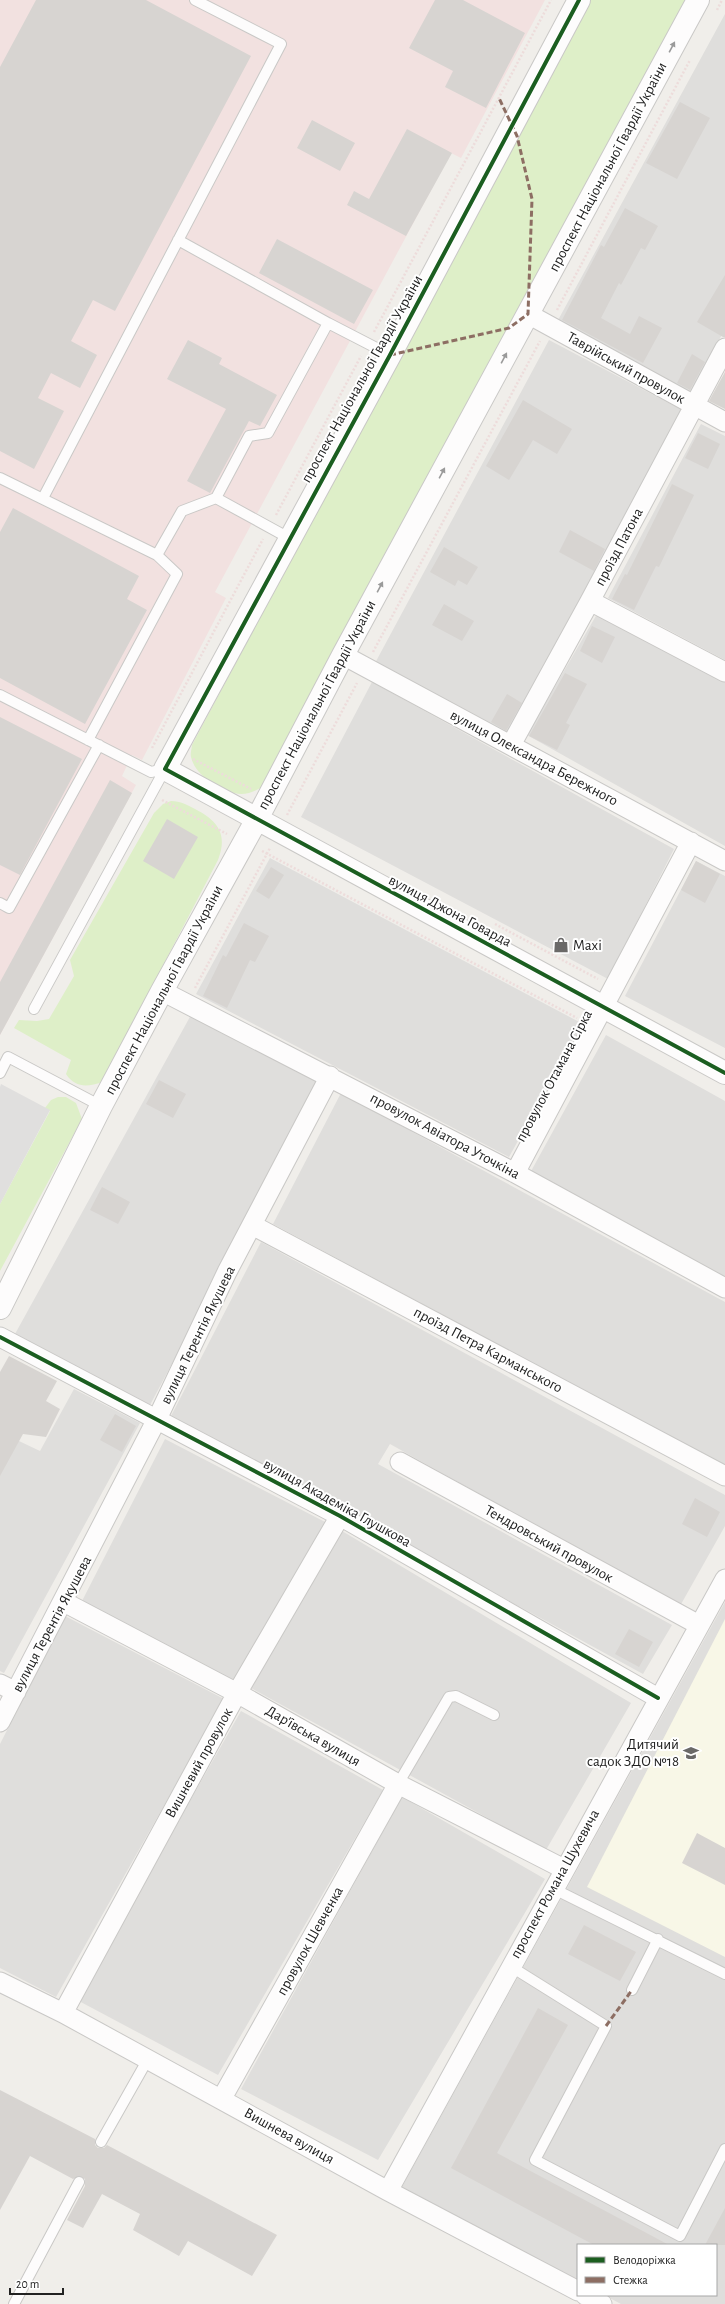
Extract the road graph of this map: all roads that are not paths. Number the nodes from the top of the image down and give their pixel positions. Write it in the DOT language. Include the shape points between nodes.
graph roads {
  1 [pos="195,0"];
  2 [pos="579,0"];
  3 [pos="698,0"];
  4 [pos="178,240"];
  5 [pos="528,314"];
  6 [pos="328,323"];
  7 [pos="725,348"];
  8 [pos="390,355"];
  9 [pos="694,406"];
  10 [pos="725,422"];
  11 [pos="0,478"];
  12 [pos="43,498"];
  13 [pos="216,498"];
  14 [pos="290,538"];
  15 [pos="158,555"];
  16 [pos="590,601"];
  17 [pos="343,655"];
  18 [pos="725,672"];
  19 [pos="0,696"];
  20 [pos="88,740"];
  21 [pos="99,745"];
  22 [pos="511,745"];
  23 [pos="165,769"];
  24 [pos="257,819"];
  25 [pos="691,842"];
  26 [pos="725,861"];
  27 [pos="0,903"];
  28 [pos="162,990"];
  29 [pos="34,1009"];
  30 [pos="599,1018"];
  31 [pos="0,1073"];
  32 [pos="725,1073"];
  33 [pos="330,1076"];
  34 [pos="101,1106"];
  35 [pos="515,1173"];
  36 [pos="252,1225"];
  37 [pos="725,1288"];
  38 [pos="0,1308"];
  39 [pos="0,1337"];
  40 [pos="157,1419"];
  41 [pos="400,1462"];
  42 [pos="725,1476"];
  43 [pos="340,1516"];
  44 [pos="725,1579"];
  45 [pos="64,1602"];
  46 [pos="699,1625"];
  47 [pos="8,1688"];
  48 [pos="237,1693"];
  49 [pos="658,1698"];
  50 [pos="494,1715"];
  51 [pos="0,1722"];
  52 [pos="398,1784"];
  53 [pos="564,1869"];
  54 [pos="554,1889"];
  55 [pos="658,1940"];
  56 [pos="510,1966"];
  57 [pos="725,1974"];
  58 [pos="0,1982"];
  59 [pos="632,1990"];
  60 [pos="63,2013"];
  61 [pos="148,2059"];
  62 [pos="222,2098"];
  63 [pos="101,2142"];
  64 [pos="725,2149"];
  65 [pos="79,2182"];
  66 [pos="388,2191"];
  67 [pos="577,2290"];
  68 [pos="587,2296"];
  69 [pos="14,2304"];
  70 [pos="602,2304"];
  1 -- 4 [label="lane" via="281,44"];
  2 -- 8 [label="street, проспект Національної Гвардії України"];
  5 -- 3 [label="street, проспект Національної Гвардії України, one-way"];
  4 -- 6 [label="lane"];
  4 -- 12 [label="lane"];
  5 -- 9 [label="street, Таврійський провулок"];
  17 -- 5 [label="street, проспект Національної Гвардії України, one-way"];
  6 -- 8 [label="lane"];
  6 -- 13 [label="lane" via="268,433 249,436"];
  7 -- 9 [label="street, проїзд Патона"];
  8 -- 14 [label="street, проспект Національної Гвардії України"];
  9 -- 10 [label="street, Таврійський провулок"];
  9 -- 16 [label="street, проїзд Патона"];
  11 -- 12 [label="lane"];
  12 -- 15 [label="lane"];
  13 -- 14 [label="lane"];
  13 -- 15 [label="lane" via="182,511"];
  14 -- 23 [label="street, проспект Національної Гвардії України"];
  15 -- 20 [label="lane" via="176,574"];
  16 -- 18 [label="street"];
  16 -- 22 [label="street, проїзд Патона"];
  17 -- 22 [label="street, вулиця Олександра Бережного"];
  17 -- 24 [label="street, проспект Національної Гвардії України"];
  19 -- 20 [label="lane"];
  20 -- 21 [label="lane"];
  21 -- 23 [label="lane" via="151,772"];
  21 -- 27 [label="lane" via="9,908"];
  22 -- 25 [label="street, вулиця Олександра Бережного"];
  23 -- 24 [label="street, вулиця Джона Говарда"];
  23 -- 29 [label="lane"];
  24 -- 28 [label="street, проспект Національної Гвардії України"];
  24 -- 30 [label="street, вулиця Джона Говарда"];
  25 -- 26 [label="street, вулиця Олександра Бережного"];
  25 -- 30 [label="street, провулок Отамана Сірка"];
  28 -- 33 [label="street, провулок Авіатора Уточкіна"];
  28 -- 34 [label="street, проспект Національної Гвардії України"];
  30 -- 32 [label="street, вулиця Джона Говарда"];
  30 -- 35 [label="street, провулок Отамана Сірка"];
  31 -- 34 [label="lane" via="8,1057"];
  33 -- 35 [label="street, провулок Авіатора Уточкіна"];
  33 -- 36 [label="street, вулиця Терентія Якушева"];
  34 -- 38 [label="street, проспект Національної Гвардії України"];
  35 -- 37 [label="street, провулок Авіатора Уточкіна"];
  36 -- 40 [label="street, вулиця Терентія Якушева"];
  36 -- 42 [label="street, проїзд Петра Карманського"];
  39 -- 40 [label="street, вулиця Академіка Глушкова"];
  40 -- 43 [label="street, вулиця Академіка Глушкова"];
  40 -- 45 [label="street, вулиця Терентія Якушева"];
  41 -- 46 [label="street, Тендровський провулок"];
  43 -- 48 [label="street, Вишневий провулок"];
  43 -- 49 [label="street, вулиця Академіка Глушкова"];
  44 -- 46 [label="street, проспект Романа Шухевича"];
  45 -- 47 [label="street, вулиця Терентія Якушева"];
  45 -- 48 [label="street, Дар'ївська вулиця"];
  46 -- 49 [label="street, проспект Романа Шухевича"];
  47 -- 51 [label="street, вулиця Терентія Якушева"];
  48 -- 52 [label="street, Дар'ївська вулиця"];
  48 -- 60 [label="street, Вишневий провулок"];
  49 -- 53 [label="street, проспект Романа Шухевича"];
  50 -- 52 [label="lane" via="456,1696 449,1697"];
  52 -- 53 [label="street, Дар'ївська вулиця"];
  52 -- 62 [label="street, провулок Шевченка"];
  53 -- 54 [label="street, проспект Романа Шухевича"];
  54 -- 55 [label="lane"];
  54 -- 56 [label="street, проспект Романа Шухевича"];
  55 -- 57 [label="lane"];
  55 -- 59 [label="lane"];
  56 -- 64 [label="lane" via="606,2026 535,2160 680,2236"];
  56 -- 66 [label="street, проспект Романа Шухевича"];
  58 -- 60 [label="street, Вишнева вулиця"];
  60 -- 61 [label="street, Вишнева вулиця"];
  61 -- 62 [label="street, Вишнева вулиця"];
  61 -- 63 [label="lane"];
  62 -- 66 [label="street, Вишнева вулиця"];
  65 -- 69 [label="lane"];
  66 -- 67 [label="street, Вишнева вулиця"];
  68 -- 70 [label="street"];
}
